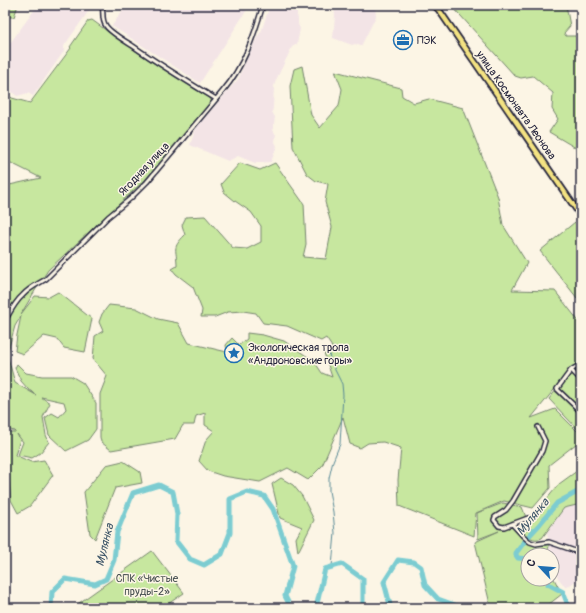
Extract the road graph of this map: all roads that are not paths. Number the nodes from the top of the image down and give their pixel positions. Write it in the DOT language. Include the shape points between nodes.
graph roads {
  1 [pos="102,5"];
  2 [pos="264,5"];
  3 [pos="434,5"];
  4 [pos="216,99"];
  5 [pos="581,216"];
  6 [pos="5,321"];
  7 [pos="581,364"];
  8 [pos="571,370"];
  9 [pos="581,380"];
  10 [pos="581,412"];
  11 [pos="538,427"];
  12 [pos="528,518"];
  13 [pos="512,524"];
  14 [pos="581,553"];
  1 -- 4 [label="street" via="105,25 145,55"];
  2 -- 4 [label="street, Ягодная улица" via="238,70"];
  3 -- 5 [label="main road, улица Космонавта Леонова"];
  4 -- 6 [label="street, Ягодная улица" via="147,182 46,279 23,294"];
  7 -- 8 [label="street"];
  8 -- 9 [label="street"];
  8 -- 10 [label="street" via="558,389"];
  11 -- 13 [label="street" via="545,441 542,451 513,501 506,510 494,517 499,526"];
  12 -- 13 [label="street"];
  13 -- 14 [label="street" via="530,542 549,542"];
}
